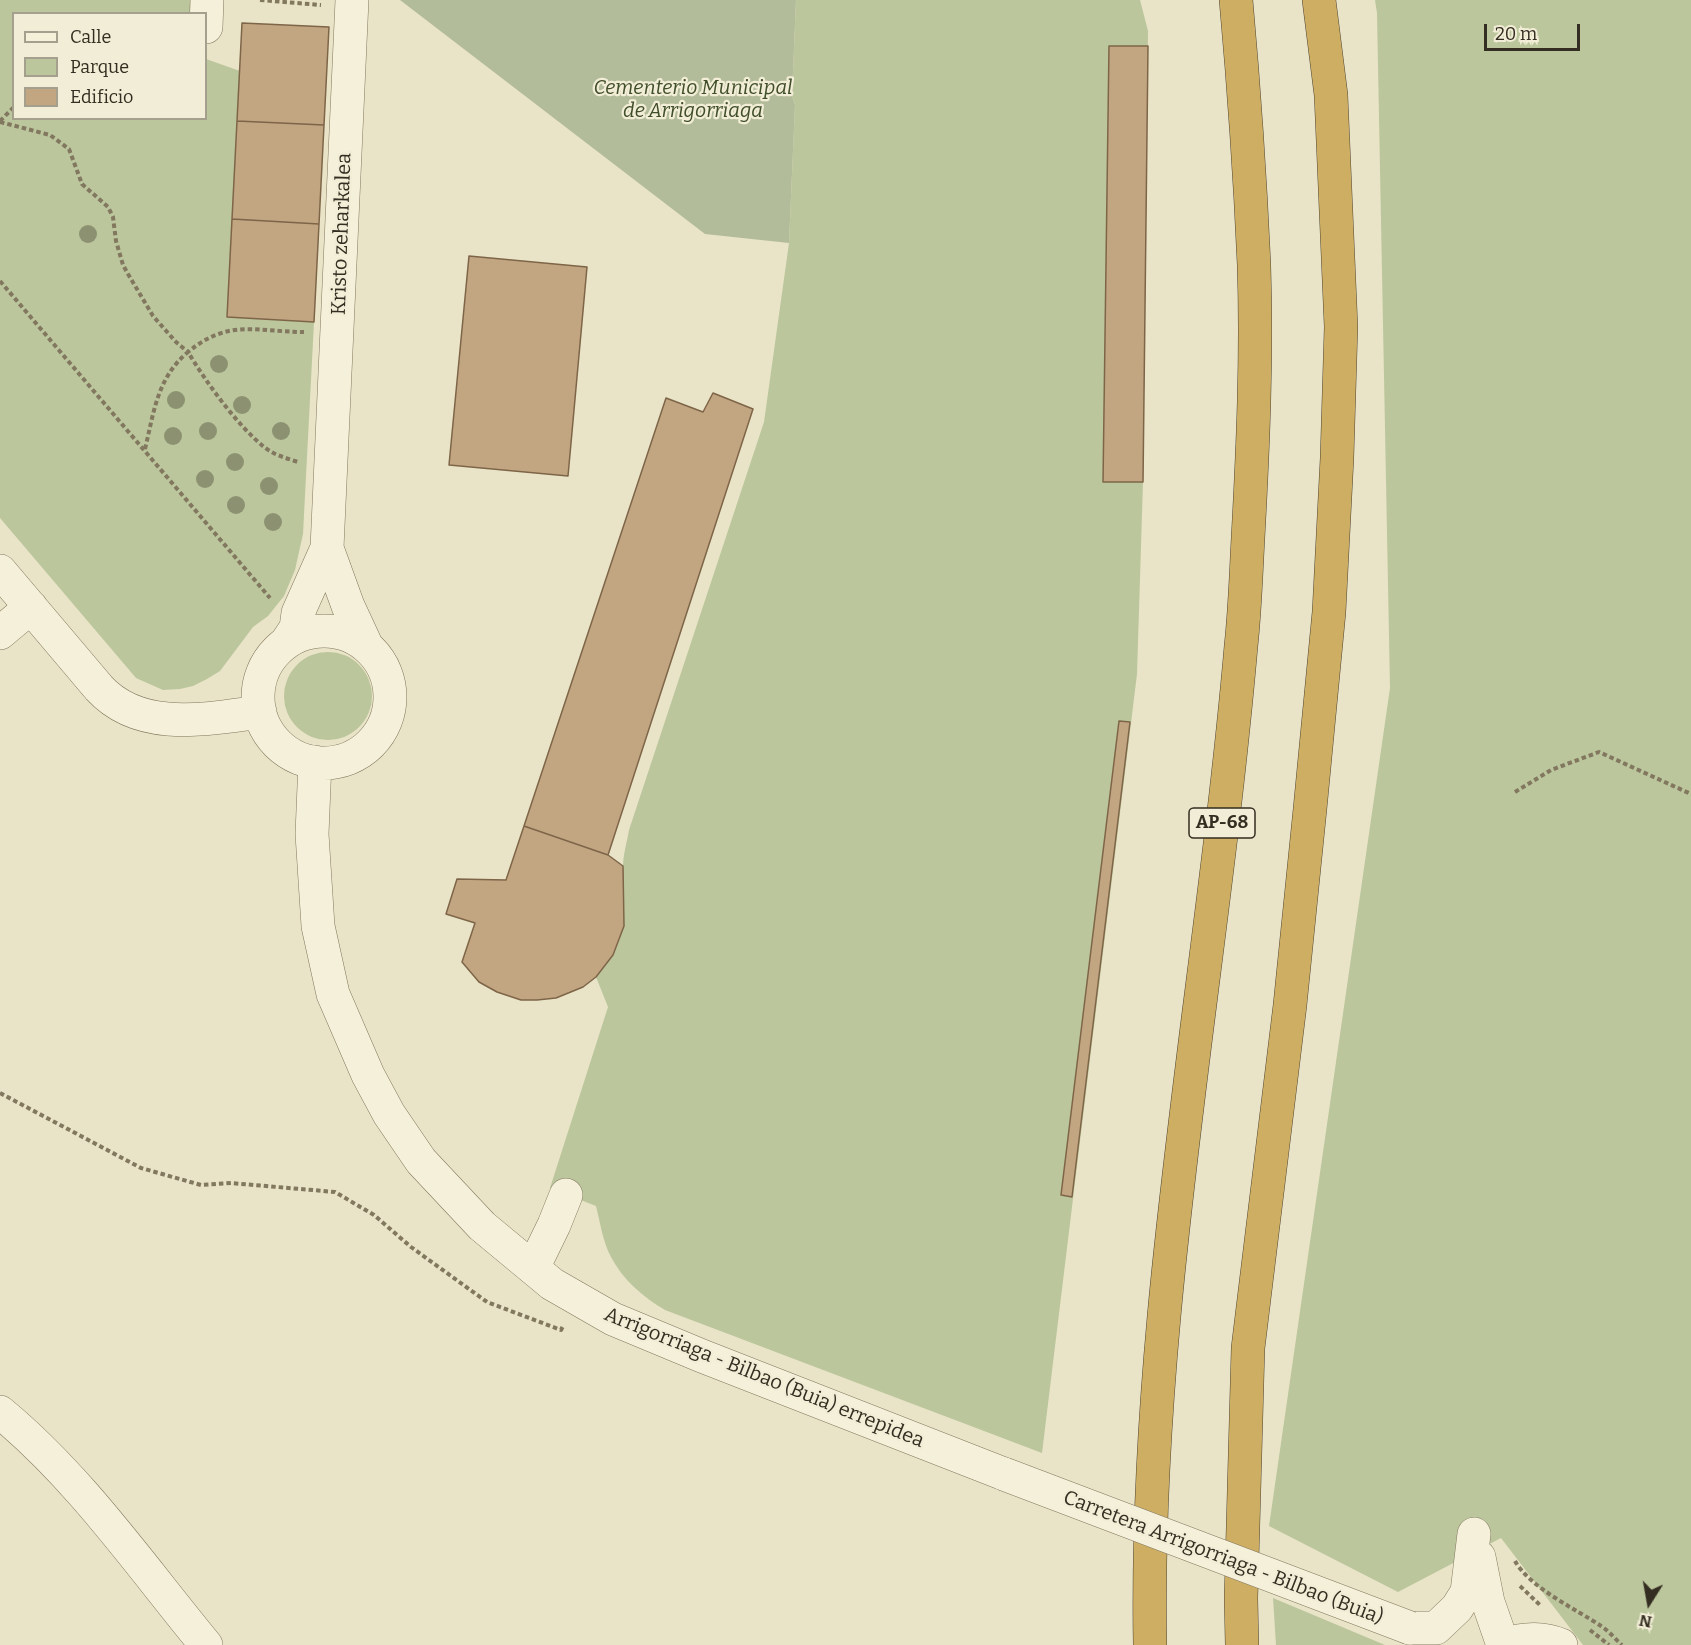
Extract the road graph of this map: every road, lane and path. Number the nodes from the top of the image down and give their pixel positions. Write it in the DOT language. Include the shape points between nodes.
graph roads {
  1 [pos="260,0"];
  2 [pos="1236,0"];
  3 [pos="1319,0"];
  4 [pos="352,4"];
  5 [pos="12,109"];
  6 [pos="0,122"];
  7 [pos="0,281"];
  8 [pos="338,332"];
  9 [pos="188,352"];
  10 [pos="145,450"];
  11 [pos="331,468"];
  12 [pos="327,548"];
  13 [pos="0,571"];
  14 [pos="31,607"];
  15 [pos="0,633"];
  16 [pos="291,636"];
  17 [pos="367,646"];
  18 [pos="261,712"];
  19 [pos="315,762"];
  20 [pos="1515,792"];
  21 [pos="1691,794"];
  22 [pos="0,1093"];
  23 [pos="566,1195"];
  24 [pos="533,1268"];
  25 [pos="579,1299"];
  26 [pos="0,1412"];
  27 [pos="1004,1474"];
  28 [pos="1511,1552"];
  29 [pos="1517,1582"];
  30 [pos="1545,1609"];
  31 [pos="1410,1628"];
  32 [pos="1572,1635"];
  33 [pos="206,1645"];
  34 [pos="1150,1645"];
  35 [pos="1242,1645"];
  36 [pos="1440,1645"];
  37 [pos="1504,1645"];
  38 [pos="1609,1645"];
  39 [pos="1622,1645"];
  1 -- 4 [label="path"];
  2 -- 34 [label="highway, AP-68" via="1254,267 1255,403 1250,506 1242,645 1171,1235 1152,1479"];
  3 -- 35 [label="highway" via="1331,95 1341,327 1329,612 1287,1029 1248,1348"];
  4 -- 8 [label="street, Kristo zeharkalea"];
  5 -- 6 [label="path"];
  6 -- 9 [label="path" via="50,135 69,149 82,184 108,207 113,217 123,265 153,316"];
  7 -- 10 [label="path"];
  8 -- 9 [label="path" via="245,328 215,334"];
  8 -- 11 [label="street, Kristo zeharkalea"];
  9 -- 10 [label="path" via="163,382"];
  9 -- 11 [label="path" via="223,402 263,446 299,463"];
  10 -- 16 [label="path"];
  11 -- 12 [label="street, Kristo zeharkalea"];
  12 -- 16 [label="street"];
  12 -- 17 [label="street"];
  13 -- 14 [label="street"];
  14 -- 15 [label="street"];
  14 -- 18 [label="street" via="106,696 130,711 176,720"];
  16 -- 17 [label="street" via="327,631 342,633"];
  16 -- 18 [label="street" via="263,674 259,692"];
  17 -- 19 [label="street" via="383,666 390,691 382,729 354,756"];
  18 -- 19 [label="street" via="280,745"];
  19 -- 24 [label="street, Arrigorriaga - Bilbao (Buia) errepidea" via="312,834 318,926 333,994 368,1076 421,1161 482,1226"];
  20 -- 21 [label="path" via="1551,770 1599,752"];
  22 -- 25 [label="path" via="141,1168 201,1185 231,1183 334,1192 374,1215 487,1302 561,1330"];
  23 -- 24 [label="street"];
  24 -- 25 [label="street, Arrigorriaga - Bilbao (Buia) errepidea"];
  25 -- 27 [label="street, Arrigorriaga - Bilbao (Buia) errepidea" via="613,1319 702,1356"];
  26 -- 33 [label="street" via="68,1475"];
  27 -- 31 [label="street, Carretera Arrigorriaga - Bilbao (Buia), bridge"];
  28 -- 39 [label="path" via="1520,1569"];
  29 -- 30 [label="path"];
  31 -- 36 [label="street, Carretera Arrigorriaga - Bilbao (Buia)"];
  31 -- 37 [label="street" via="1436,1628 1467,1592 1473,1527 1488,1602"];
  32 -- 37 [label="street"];
  32 -- 38 [label="path"];
}
